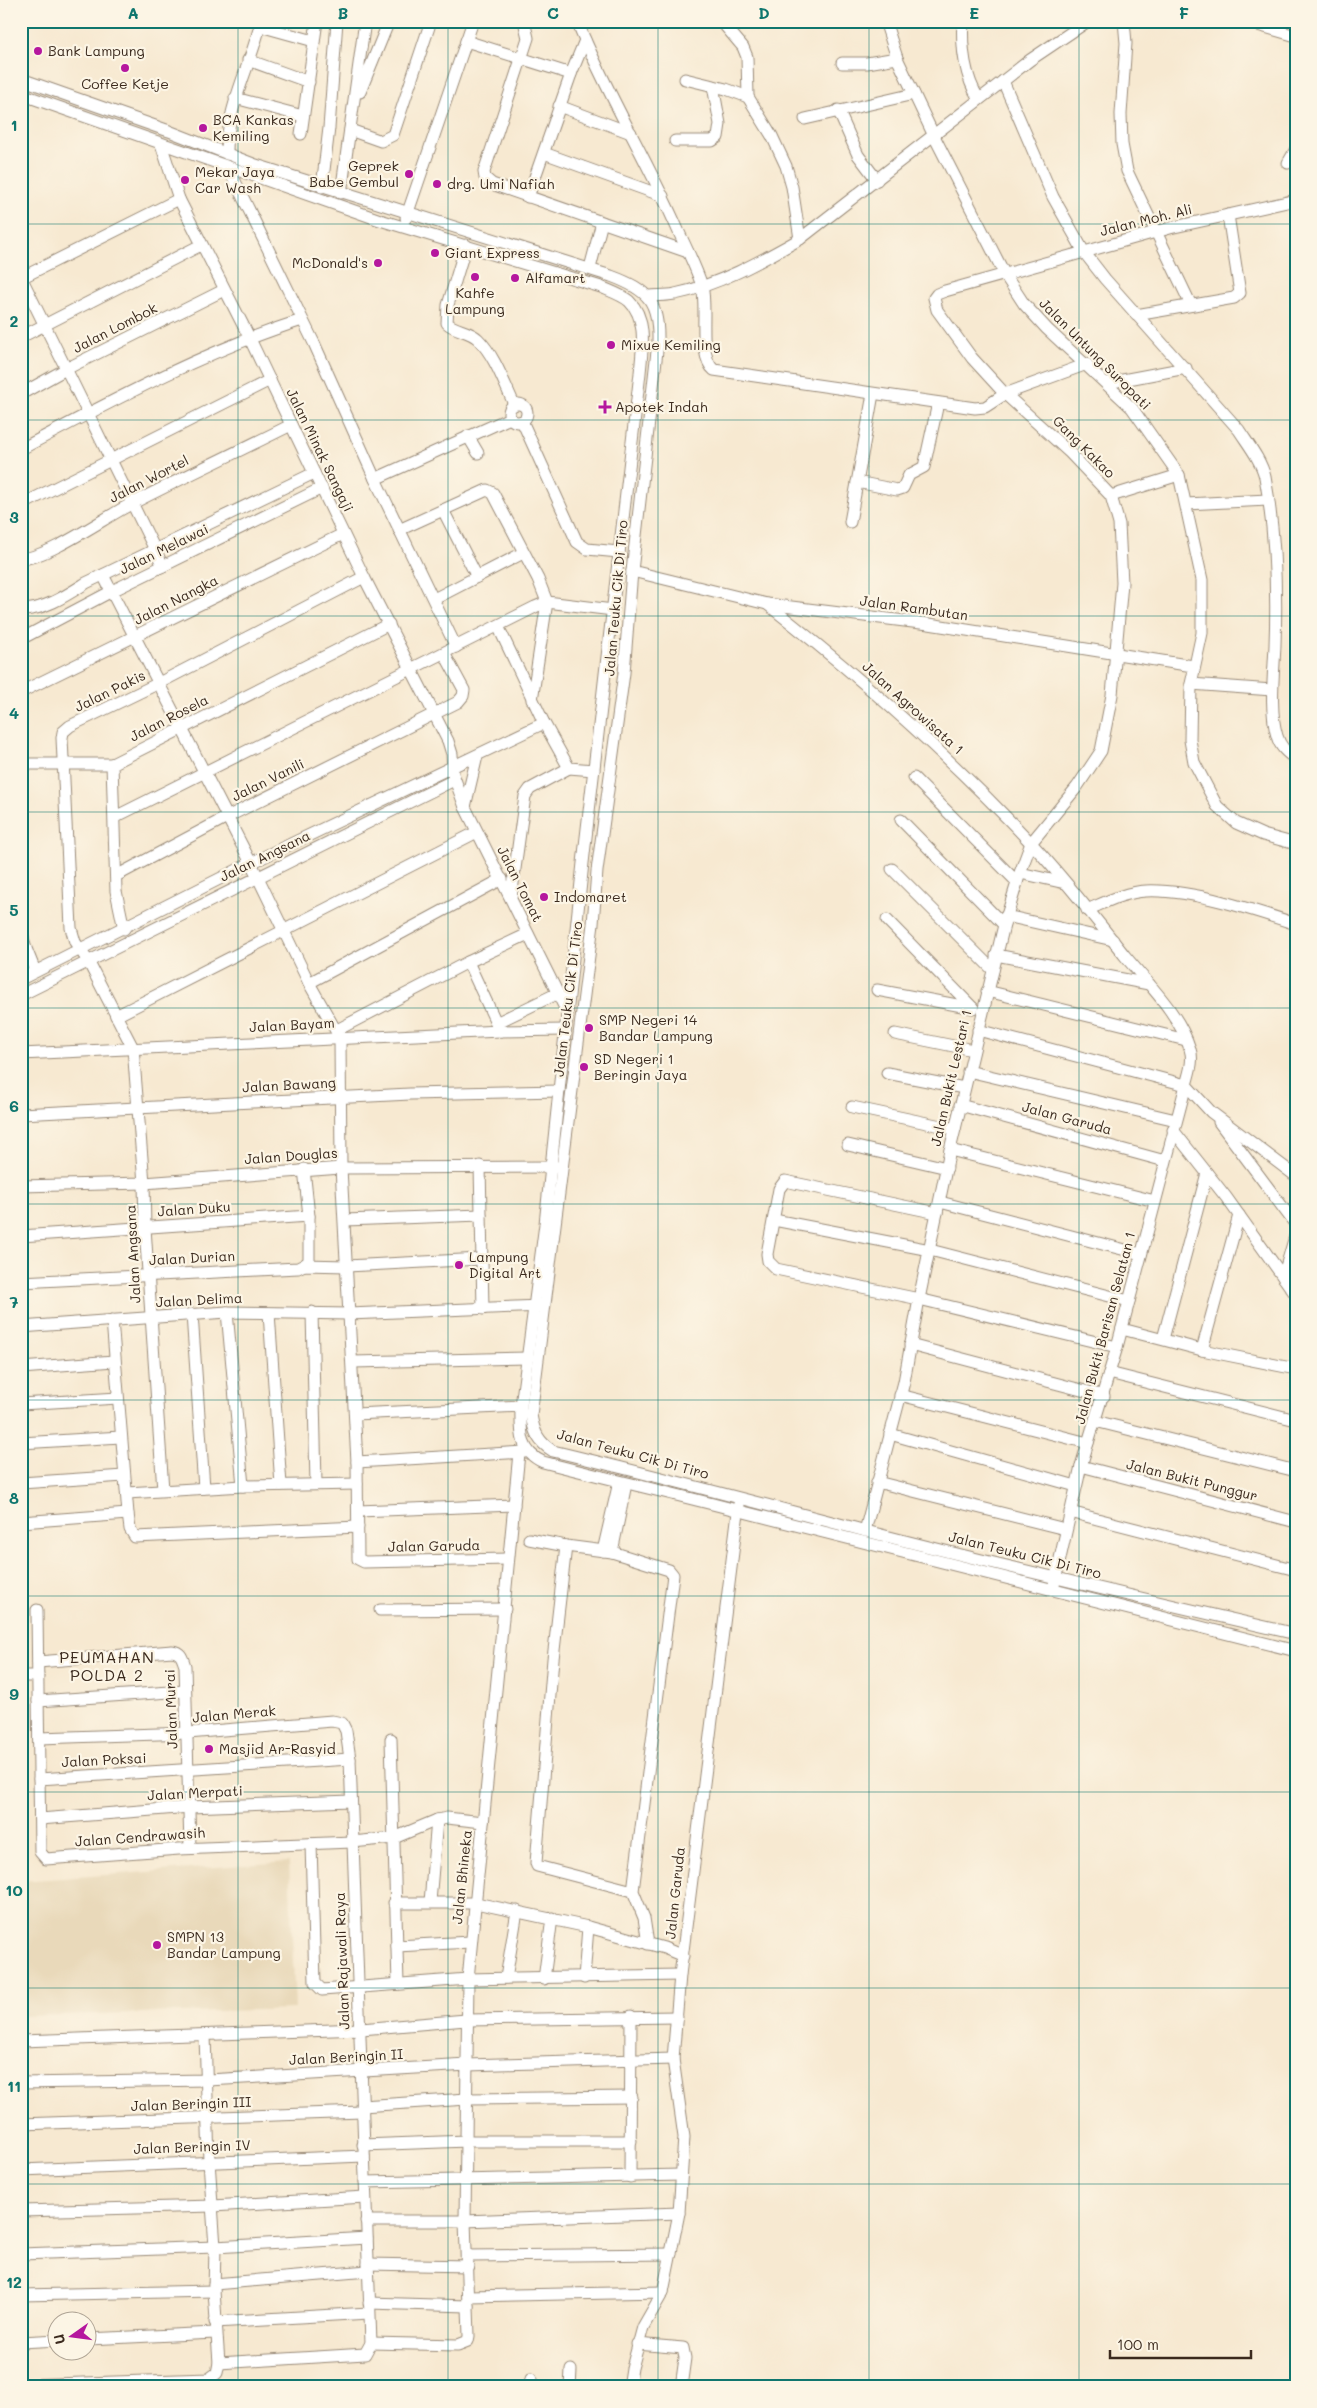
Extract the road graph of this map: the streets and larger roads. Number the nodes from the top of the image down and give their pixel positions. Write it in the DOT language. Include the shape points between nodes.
graph roads {
  1 [pos="317,21"];
  2 [pos="337,21"];
  3 [pos="365,21"];
  4 [pos="389,21"];
  5 [pos="431,21"];
  6 [pos="473,21"];
  7 [pos="524,21"];
  8 [pos="577,21"];
  9 [pos="721,21"];
  10 [pos="885,21"];
  11 [pos="963,21"];
  12 [pos="1069,21"];
  13 [pos="1124,21"];
  14 [pos="1244,21"];
  15 [pos="260,24"];
  16 [pos="1083,24"];
  17 [pos="1296,36"];
  18 [pos="585,40"];
  19 [pos="314,41"];
  20 [pos="466,42"];
  21 [pos="897,58"];
  22 [pos="520,59"];
  23 [pos="248,60"];
  24 [pos="842,63"];
  25 [pos="571,74"];
  26 [pos="21,79"];
  27 [pos="685,79"];
  28 [pos="1003,81"];
  29 [pos="309,82"];
  30 [pos="712,86"];
  31 [pos="21,94"];
  32 [pos="914,94"];
  33 [pos="748,97"];
  34 [pos="235,98"];
  35 [pos="979,99"];
  36 [pos="559,106"];
  37 [pos="354,107"];
  38 [pos="838,110"];
  39 [pos="303,116"];
  40 [pos="805,118"];
  41 [pos="350,130"];
  42 [pos="631,133"];
  43 [pos="301,134"];
  44 [pos="934,136"];
  45 [pos="675,141"];
  46 [pos="161,144"];
  47 [pos="1296,149"];
  48 [pos="544,153"];
  49 [pos="226,154"];
  50 [pos="1288,163"];
  51 [pos="228,167"];
  52 [pos="878,180"];
  53 [pos="322,187"];
  54 [pos="341,193"];
  55 [pos="663,196"];
  56 [pos="528,197"];
  57 [pos="179,199"];
  58 [pos="1296,200"];
  59 [pos="408,211"];
  60 [pos="1228,215"];
  61 [pos="602,222"];
  62 [pos="404,227"];
  63 [pos="1156,232"];
  64 [pos="800,239"];
  65 [pos="201,245"];
  66 [pos="466,245"];
  67 [pos="526,249"];
  68 [pos="688,252"];
  69 [pos="1084,252"];
  70 [pos="524,264"];
  71 [pos="590,268"];
  72 [pos="1005,275"];
  73 [pos="21,278"];
  74 [pos="702,286"];
  75 [pos="224,290"];
  76 [pos="674,295"];
  77 [pos="648,296"];
  78 [pos="1191,305"];
  79 [pos="656,313"];
  80 [pos="1136,315"];
  81 [pos="302,320"];
  82 [pos="44,324"];
  83 [pos="21,337"];
  84 [pos="249,337"];
  85 [pos="1087,364"];
  86 [pos="1186,368"];
  87 [pos="66,369"];
  88 [pos="270,380"];
  89 [pos="1107,383"];
  90 [pos="21,394"];
  91 [pos="873,394"];
  92 [pos="1005,394"];
  93 [pos="938,403"];
  94 [pos="514,404"];
  95 [pos="88,413"];
  96 [pos="510,418"];
  97 [pos="522,421"];
  98 [pos="292,425"];
  99 [pos="468,436"];
  100 [pos="21,449"];
  101 [pos="478,454"];
  102 [pos="111,459"];
  103 [pos="629,464"];
  104 [pos="644,465"];
  105 [pos="314,473"];
  106 [pos="1179,475"];
  107 [pos="375,480"];
  108 [pos="857,482"];
  109 [pos="322,488"];
  110 [pos="1111,496"];
  111 [pos="625,500"];
  112 [pos="1268,500"];
  113 [pos="640,502"];
  114 [pos="132,503"];
  115 [pos="1186,504"];
  116 [pos="21,505"];
  117 [pos="443,510"];
  118 [pos="850,522"];
  119 [pos="399,530"];
  120 [pos="343,534"];
  121 [pos="155,550"];
  122 [pos="619,552"];
  123 [pos="524,553"];
  124 [pos="21,559"];
  125 [pos="163,566"];
  126 [pos="632,570"];
  127 [pos="103,576"];
  128 [pos="364,577"];
  129 [pos="477,577"];
  130 [pos="112,591"];
  131 [pos="64,596"];
  132 [pos="434,599"];
  133 [pos="547,602"];
  134 [pos="767,604"];
  135 [pos="610,609"];
  136 [pos="25,610"];
  137 [pos="73,614"];
  138 [pos="388,624"];
  139 [pos="498,626"];
  140 [pos="35,632"];
  141 [pos="135,638"];
  142 [pos="21,639"];
  143 [pos="456,647"];
  144 [pos="444,653"];
  145 [pos="1116,654"];
  146 [pos="1193,666"];
  147 [pos="411,670"];
  148 [pos="159,684"];
  149 [pos="1191,684"];
  150 [pos="1272,690"];
  151 [pos="21,692"];
  152 [pos="532,700"];
  153 [pos="435,714"];
  154 [pos="544,723"];
  155 [pos="182,729"];
  156 [pos="477,756"];
  157 [pos="1296,760"];
  158 [pos="21,764"];
  159 [pos="64,764"];
  160 [pos="112,764"];
  161 [pos="452,767"];
  162 [pos="570,768"];
  163 [pos="591,770"];
  164 [pos="203,773"];
  165 [pos="914,778"];
  166 [pos="454,780"];
  167 [pos="465,807"];
  168 [pos="115,817"];
  169 [pos="227,817"];
  170 [pos="604,817"];
  171 [pos="588,819"];
  172 [pos="901,820"];
  173 [pos="477,832"];
  174 [pos="1031,844"];
  175 [pos="1296,844"];
  176 [pos="251,863"];
  177 [pos="892,869"];
  178 [pos="116,876"];
  179 [pos="257,877"];
  180 [pos="1018,877"];
  181 [pos="502,879"];
  182 [pos="1065,884"];
  183 [pos="511,898"];
  184 [pos="1088,910"];
  185 [pos="888,920"];
  186 [pos="1005,920"];
  187 [pos="1296,924"];
  188 [pos="21,928"];
  189 [pos="124,929"];
  190 [pos="283,933"];
  191 [pos="528,934"];
  192 [pos="1113,940"];
  193 [pos="80,949"];
  194 [pos="996,955"];
  195 [pos="88,961"];
  196 [pos="468,962"];
  197 [pos="993,970"];
  198 [pos="35,972"];
  199 [pos="21,979"];
  200 [pos="309,983"];
  201 [pos="1149,984"];
  202 [pos="571,985"];
  203 [pos="585,987"];
  204 [pos="877,990"];
  205 [pos="987,990"];
  206 [pos="558,993"];
  207 [pos="21,995"];
  208 [pos="977,1009"];
  209 [pos="568,1012"];
  210 [pos="116,1016"];
  211 [pos="498,1027"];
  212 [pos="565,1030"];
  213 [pos="978,1030"];
  214 [pos="339,1034"];
  215 [pos="895,1034"];
  216 [pos="1186,1040"];
  217 [pos="133,1048"];
  218 [pos="973,1050"];
  219 [pos="21,1054"];
  220 [pos="968,1071"];
  221 [pos="887,1072"];
  222 [pos="1186,1086"];
  223 [pos="964,1088"];
  224 [pos="559,1091"];
  225 [pos="339,1098"];
  226 [pos="960,1105"];
  227 [pos="852,1107"];
  228 [pos="137,1108"];
  229 [pos="1211,1112"];
  230 [pos="21,1114"];
  231 [pos="1174,1125"];
  232 [pos="955,1129"];
  233 [pos="848,1145"];
  234 [pos="950,1150"];
  235 [pos="1165,1160"];
  236 [pos="480,1166"];
  237 [pos="557,1167"];
  238 [pos="341,1168"];
  239 [pos="946,1168"];
  240 [pos="304,1169"];
  241 [pos="1207,1173"];
  242 [pos="1296,1176"];
  243 [pos="144,1183"];
  244 [pos="21,1186"];
  245 [pos="1155,1201"];
  246 [pos="939,1207"];
  247 [pos="481,1215"];
  248 [pos="1239,1215"];
  249 [pos="309,1216"];
  250 [pos="345,1220"];
  251 [pos="774,1220"];
  252 [pos="1296,1225"];
  253 [pos="145,1228"];
  254 [pos="1296,1233"];
  255 [pos="21,1236"];
  256 [pos="930,1250"];
  257 [pos="1141,1254"];
  258 [pos="481,1258"];
  259 [pos="304,1265"];
  260 [pos="347,1266"];
  261 [pos="148,1275"];
  262 [pos="1283,1277"];
  263 [pos="21,1282"];
  264 [pos="1296,1295"];
  265 [pos="918,1299"];
  266 [pos="1129,1301"];
  267 [pos="540,1306"];
  268 [pos="483,1309"];
  269 [pos="227,1312"];
  270 [pos="312,1312"];
  271 [pos="269,1313"];
  272 [pos="192,1314"];
  273 [pos="349,1314"];
  274 [pos="151,1317"];
  275 [pos="112,1320"];
  276 [pos="21,1327"];
  277 [pos="1122,1329"];
  278 [pos="1163,1339"];
  279 [pos="910,1345"];
  280 [pos="1117,1347"];
  281 [pos="1202,1350"];
  282 [pos="528,1358"];
  283 [pos="114,1361"];
  284 [pos="353,1362"];
  285 [pos="21,1368"];
  286 [pos="1296,1369"];
  287 [pos="1109,1372"];
  288 [pos="900,1395"];
  289 [pos="1104,1396"];
  290 [pos="118,1398"];
  291 [pos="21,1404"];
  292 [pos="521,1406"];
  293 [pos="355,1414"];
  294 [pos="1296,1420"];
  295 [pos="1095,1421"];
  296 [pos="890,1434"];
  297 [pos="121,1437"];
  298 [pos="21,1443"];
  299 [pos="1088,1443"];
  300 [pos="523,1452"];
  301 [pos="358,1462"];
  302 [pos="1081,1466"];
  303 [pos="1296,1471"];
  304 [pos="124,1476"];
  305 [pos="877,1482"];
  306 [pos="21,1483"];
  307 [pos="623,1483"];
  308 [pos="316,1484"];
  309 [pos="358,1484"];
  310 [pos="281,1485"];
  311 [pos="243,1486"];
  312 [pos="1076,1486"];
  313 [pos="204,1488"];
  314 [pos="163,1490"];
  315 [pos="127,1493"];
  316 [pos="740,1497"];
  317 [pos="514,1506"];
  318 [pos="358,1510"];
  319 [pos="738,1510"];
  320 [pos="1070,1512"];
  321 [pos="128,1514"];
  322 [pos="21,1522"];
  323 [pos="1296,1522"];
  324 [pos="358,1527"];
  325 [pos="1065,1529"];
  326 [pos="865,1531"];
  327 [pos="529,1539"];
  328 [pos="566,1546"];
  329 [pos="608,1552"];
  330 [pos="508,1559"];
  331 [pos="1296,1570"];
  332 [pos="1054,1579"];
  333 [pos="1053,1592"];
  334 [pos="505,1609"];
  335 [pos="37,1610"];
  336 [pos="380,1610"];
  337 [pos="1296,1634"];
  338 [pos="1294,1651"];
  339 [pos="38,1662"];
  340 [pos="21,1676"];
  341 [pos="38,1676"];
  342 [pos="185,1691"];
  343 [pos="38,1701"];
  344 [pos="342,1723"];
  345 [pos="188,1733"];
  346 [pos="39,1738"];
  347 [pos="391,1740"];
  348 [pos="350,1759"];
  349 [pos="188,1771"];
  350 [pos="39,1779"];
  351 [pos="351,1801"];
  352 [pos="190,1807"];
  353 [pos="40,1819"];
  354 [pos="437,1820"];
  355 [pos="483,1822"];
  356 [pos="394,1838"];
  357 [pos="352,1842"];
  358 [pos="311,1844"];
  359 [pos="190,1848"];
  360 [pos="633,1891"];
  361 [pos="430,1902"];
  362 [pos="394,1903"];
  363 [pos="476,1903"];
  364 [pos="517,1911"];
  365 [pos="552,1918"];
  366 [pos="588,1927"];
  367 [pos="470,1942"];
  368 [pos="648,1944"];
  369 [pos="397,1946"];
  370 [pos="684,1956"];
  371 [pos="680,1975"];
  372 [pos="506,1978"];
  373 [pos="584,1978"];
  374 [pos="468,1979"];
  375 [pos="544,1979"];
  376 [pos="398,1984"];
  377 [pos="358,1988"];
  378 [pos="631,2016"];
  379 [pos="677,2017"];
  380 [pos="466,2020"];
  381 [pos="359,2028"];
  382 [pos="206,2035"];
  383 [pos="21,2041"];
  384 [pos="673,2059"];
  385 [pos="630,2061"];
  386 [pos="468,2064"];
  387 [pos="361,2072"];
  388 [pos="208,2080"];
  389 [pos="21,2084"];
  390 [pos="632,2097"];
  391 [pos="467,2099"];
  392 [pos="362,2109"];
  393 [pos="208,2118"];
  394 [pos="21,2124"];
  395 [pos="467,2140"];
  396 [pos="631,2141"];
  397 [pos="364,2150"];
  398 [pos="209,2161"];
  399 [pos="21,2170"];
  400 [pos="681,2175"];
  401 [pos="630,2176"];
  402 [pos="466,2181"];
  403 [pos="365,2182"];
  404 [pos="365,2197"];
  405 [pos="213,2206"];
  406 [pos="21,2211"];
  407 [pos="679,2213"];
  408 [pos="366,2221"];
  409 [pos="465,2221"];
  410 [pos="366,2238"];
  411 [pos="215,2246"];
  412 [pos="21,2254"];
  413 [pos="671,2254"];
  414 [pos="468,2261"];
  415 [pos="368,2267"];
  416 [pos="214,2287"];
  417 [pos="662,2292"];
  418 [pos="21,2295"];
  419 [pos="468,2301"];
  420 [pos="369,2308"];
  421 [pos="215,2328"];
  422 [pos="98,2338"];
  423 [pos="48,2341"];
  424 [pos="21,2342"];
  425 [pos="637,2344"];
  426 [pos="370,2346"];
  427 [pos="218,2362"];
  428 [pos="571,2370"];
  429 [pos="21,2385"];
  430 [pos="570,2387"];
  431 [pos="629,2387"];
  432 [pos="681,2387"];
  1 -- 19 [label="street"];
  2 -- 53 [label="street" via="330,128"];
  3 -- 37 [label="street"];
  4 -- 37 [label="street"];
  5 -- 41 [label="street" via="393,135 381,141"];
  6 -- 20 [label="street"];
  7 -- 22 [label="street" via="528,38"];
  8 -- 18 [label="street"];
  9 -- 33 [label="street" via="743,47 747,57"];
  10 -- 21 [label="street, Jalan Untung Suropati"];
  11 -- 35 [label="street" via="966,63 971,87"];
  12 -- 16 [label="street"];
  13 -- 63 [label="street" via="1122,144 1127,171"];
  14 -- 17 [label="street"];
  15 -- 19 [label="street"];
  15 -- 23 [label="street"];
  16 -- 28 [label="street"];
  18 -- 25 [label="street"];
  18 -- 42 [label="street"];
  19 -- 29 [label="street"];
  20 -- 22 [label="street"];
  20 -- 59 [label="street"];
  21 -- 24 [label="street"];
  21 -- 32 [label="street, Jalan Untung Suropati"];
  22 -- 25 [label="street"];
  22 -- 56 [label="street" via="484,172 492,184"];
  23 -- 29 [label="street"];
  23 -- 34 [label="street"];
  25 -- 36 [label="street"];
  26 -- 49 [label="street"];
  27 -- 30 [label="street"];
  28 -- 35 [label="street"];
  28 -- 69 [label="street" via="1053,197"];
  29 -- 39 [label="street"];
  30 -- 33 [label="street"];
  30 -- 45 [label="street" via="720,124 718,137 712,141"];
  31 -- 46 [label="street, Jalan Teuku Cik Di Tiro"];
  32 -- 38 [label="street"];
  32 -- 44 [label="street, Jalan Untung Suropati"];
  33 -- 64 [label="street" via="786,166"];
  34 -- 39 [label="street"];
  34 -- 49 [label="street"];
  35 -- 44 [label="street"];
  36 -- 42 [label="street"];
  36 -- 48 [label="street"];
  37 -- 41 [label="street"];
  38 -- 40 [label="street"];
  38 -- 52 [label="street" via="858,155"];
  39 -- 43 [label="street"];
  41 -- 54 [label="street"];
  42 -- 55 [label="street"];
  44 -- 52 [label="street"];
  44 -- 72 [label="street, Jalan Untung Suropati"];
  46 -- 51 [label="street, Jalan Teuku Cik Di Tiro"];
  46 -- 57 [label="street, Jalan Minak Sangaji"];
  47 -- 50 [label="street"];
  48 -- 55 [label="street"];
  48 -- 56 [label="street"];
  49 -- 53 [label="street"];
  51 -- 62 [label="street, Jalan Teuku Cik Di Tiro"];
  51 -- 81 [label="street"];
  52 -- 64 [label="street"];
  53 -- 54 [label="street"];
  54 -- 59 [label="street"];
  55 -- 68 [label="street"];
  56 -- 61 [label="street"];
  57 -- 65 [label="street, Jalan Minak Sangaji"];
  57 -- 73 [label="street"];
  58 -- 60 [label="street, Jalan Moh. Ali"];
  59 -- 62 [label="street"];
  59 -- 67 [label="street"];
  60 -- 63 [label="street, Jalan Moh. Ali"];
  60 -- 78 [label="street" via="1240,293 1234,298"];
  61 -- 68 [label="street"];
  61 -- 71 [label="street"];
  62 -- 66 [label="street, Jalan Teuku Cik Di Tiro"];
  63 -- 69 [label="street, Jalan Moh. Ali"];
  63 -- 78 [label="street"];
  64 -- 74 [label="street" via="758,262"];
  65 -- 75 [label="street, Jalan Minak Sangaji"];
  65 -- 82 [label="street"];
  66 -- 70 [label="street, Jalan Teuku Cik Di Tiro"];
  66 -- 94 [label="street" via="448,305 447,323 477,338 495,364"];
  67 -- 70 [label="street"];
  67 -- 71 [label="street"];
  68 -- 74 [label="street"];
  69 -- 72 [label="street, Jalan Moh. Ali"];
  69 -- 80 [label="street"];
  70 -- 103 [label="street, Jalan Teuku Cik Di Tiro" via="601,288 629,301 638,315 643,334"];
  71 -- 77 [label="street" via="630,283"];
  72 -- 85 [label="street, Jalan Untung Suropati" via="1024,304"];
  72 -- 92 [label="street, Gang Kakao" via="945,291 934,298 937,310 972,358"];
  73 -- 82 [label="street"];
  74 -- 76 [label="street"];
  74 -- 91 [label="street" via="705,353 709,366 714,370"];
  75 -- 84 [label="street, Jalan Minak Sangaji"];
  75 -- 87 [label="street, Jalan Lombok"];
  76 -- 77 [label="street"];
  76 -- 79 [label="street"];
  77 -- 79 [label="street, Jalan Teuku Cik Di Tiro"];
  78 -- 80 [label="street"];
  79 -- 104 [label="street, Jalan Teuku Cik Di Tiro" via="658,342"];
  80 -- 86 [label="street"];
  81 -- 84 [label="street"];
  81 -- 107 [label="street"];
  82 -- 83 [label="street"];
  82 -- 87 [label="street"];
  84 -- 88 [label="street, Jalan Minak Sangaji"];
  84 -- 95 [label="street"];
  85 -- 89 [label="street, Jalan Untung Suropati"];
  85 -- 92 [label="street"];
  86 -- 89 [label="street"];
  86 -- 112 [label="street" via="1239,430 1255,454 1264,474"];
  87 -- 90 [label="street, Jalan Lombok"];
  87 -- 95 [label="street"];
  88 -- 98 [label="street, Jalan Minak Sangaji"];
  88 -- 102 [label="street"];
  89 -- 106 [label="street, Jalan Untung Suropati" via="1132,408"];
  91 -- 93 [label="street"];
  91 -- 108 [label="street"];
  92 -- 93 [label="street" via="985,407"];
  92 -- 110 [label="street, Gang Kakao" via="1070,453"];
  93 -- 108 [label="street" via="924,466 909,475 903,488 897,490"];
  94 -- 96 [label="street" via="509,410"];
  94 -- 97 [label="street" via="525,407 527,414"];
  95 -- 100 [label="street"];
  95 -- 102 [label="street"];
  96 -- 97 [label="street"];
  96 -- 99 [label="street"];
  97 -- 122 [label="street" via="577,542 587,549"];
  98 -- 105 [label="street, Jalan Minak Sangaji"];
  98 -- 114 [label="street, Jalan Wortel"];
  99 -- 101 [label="street"];
  99 -- 107 [label="street"];
  102 -- 114 [label="street"];
  102 -- 116 [label="street"];
  103 -- 104 [label="street" via="636,472"];
  103 -- 111 [label="street, Jalan Teuku Cik Di Tiro"];
  104 -- 113 [label="street, Jalan Teuku Cik Di Tiro"];
  105 -- 109 [label="street, Jalan Minak Sangaji"];
  105 -- 121 [label="street, Jalan Melawai"];
  106 -- 110 [label="street"];
  106 -- 115 [label="street, Jalan Untung Suropati"];
  107 -- 119 [label="street"];
  108 -- 118 [label="street"];
  109 -- 120 [label="street, Jalan Minak Sangaji"];
  109 -- 125 [label="street, Jalan Melawai"];
  110 -- 145 [label="street, Gang Kakao" via="1122,546"];
  111 -- 113 [label="street" via="633,494"];
  111 -- 122 [label="street, Jalan Teuku Cik Di Tiro"];
  112 -- 115 [label="street"];
  112 -- 150 [label="street" via="1275,643"];
  113 -- 126 [label="street, Jalan Teuku Cik Di Tiro"];
  114 -- 121 [label="street"];
  114 -- 124 [label="street, Jalan Wortel" via="34,558"];
  115 -- 146 [label="street, Jalan Untung Suropati" via="1202,580 1202,633"];
  117 -- 119 [label="street"];
  117 -- 123 [label="street" via="490,491"];
  117 -- 129 [label="street"];
  119 -- 132 [label="street"];
  120 -- 128 [label="street, Jalan Minak Sangaji"];
  120 -- 141 [label="street, Jalan Nangka"];
  121 -- 125 [label="street"];
  121 -- 127 [label="street, Jalan Melawai"];
  122 -- 135 [label="street, Jalan Teuku Cik Di Tiro"];
  123 -- 129 [label="street"];
  123 -- 133 [label="street"];
  125 -- 130 [label="street, Jalan Melawai"];
  126 -- 134 [label="street, Jalan Rambutan"];
  126 -- 170 [label="street, Jalan Teuku Cik Di Tiro" via="620,712"];
  127 -- 130 [label="street, Jalan Angsana"];
  127 -- 131 [label="street, Jalan Melawai"];
  128 -- 138 [label="street, Jalan Minak Sangaji"];
  128 -- 148 [label="street, Jalan Pakis"];
  129 -- 132 [label="street"];
  130 -- 137 [label="street, Jalan Melawai"];
  130 -- 141 [label="street, Jalan Angsana"];
  131 -- 136 [label="street, Jalan Melawai"];
  131 -- 137 [label="street"];
  132 -- 143 [label="street"];
  133 -- 135 [label="street"];
  133 -- 139 [label="street"];
  133 -- 152 [label="street"];
  134 -- 145 [label="street, Jalan Rambutan" via="928,624"];
  134 -- 174 [label="street, Jalan Agrowisata 1" via="837,659 946,757"];
  135 -- 163 [label="street, Jalan Teuku Cik Di Tiro"];
  136 -- 140 [label="street"];
  137 -- 140 [label="street, Jalan Melawai"];
  138 -- 147 [label="street, Jalan Minak Sangaji"];
  138 -- 155 [label="street, Jalan Rosela"];
  139 -- 143 [label="street"];
  139 -- 152 [label="street"];
  140 -- 142 [label="street, Jalan Melawai"];
  141 -- 148 [label="street, Jalan Angsana"];
  141 -- 151 [label="street, Jalan Nangka"];
  143 -- 144 [label="street"];
  144 -- 147 [label="street"];
  144 -- 153 [label="street, Jalan Vanili" via="464,690 458,702"];
  145 -- 146 [label="street, Jalan Rambutan"];
  145 -- 174 [label="street, Jalan Bukit Lestari 1" via="1101,751"];
  146 -- 149 [label="street, Jalan Untung Suropati"];
  147 -- 153 [label="street, Jalan Minak Sangaji"];
  147 -- 164 [label="street"];
  148 -- 155 [label="street, Jalan Angsana"];
  148 -- 159 [label="street, Jalan Pakis" via="70,726 62,738"];
  149 -- 150 [label="street"];
  149 -- 175 [label="street, Jalan Untung Suropati" via="1190,740 1194,762 1217,806 1247,829"];
  150 -- 157 [label="street" via="1276,735 1287,753"];
  152 -- 154 [label="street"];
  153 -- 161 [label="street, Jalan Minak Sangaji" via="450,747"];
  153 -- 169 [label="street, Jalan Vanili"];
  154 -- 156 [label="street"];
  154 -- 162 [label="street"];
  155 -- 160 [label="street, Jalan Rosela"];
  155 -- 164 [label="street, Jalan Angsana"];
  156 -- 161 [label="street"];
  156 -- 167 [label="street"];
  158 -- 159 [label="street"];
  159 -- 160 [label="street"];
  159 -- 193 [label="street, Jalan Pakis" via="69,904 72,928"];
  160 -- 168 [label="street"];
  161 -- 166 [label="street, Jalan Tomat"];
  161 -- 176 [label="street"];
  162 -- 163 [label="street"];
  162 -- 183 [label="street" via="530,789 525,796"];
  163 -- 171 [label="street, Jalan Teuku Cik Di Tiro" via="583,823"];
  164 -- 168 [label="street"];
  164 -- 169 [label="street, Jalan Angsana"];
  165 -- 180 [label="street"];
  166 -- 167 [label="street, Jalan Tomat"];
  166 -- 179 [label="street, Jalan Angsana"];
  167 -- 173 [label="street, Jalan Tomat"];
  168 -- 178 [label="street"];
  169 -- 176 [label="street, Jalan Angsana"];
  169 -- 178 [label="street, Jalan Vanili"];
  170 -- 171 [label="street"];
  170 -- 203 [label="street, Jalan Teuku Cik Di Tiro"];
  171 -- 202 [label="street, Jalan Teuku Cik Di Tiro"];
  172 -- 186 [label="street"];
  173 -- 181 [label="street, Jalan Tomat"];
  173 -- 190 [label="street"];
  174 -- 180 [label="street, Jalan Bukit Lestari 1"];
  174 -- 182 [label="street, Jalan Agrowisata 1"];
  176 -- 179 [label="street, Jalan Angsana"];
  176 -- 189 [label="street"];
  177 -- 197 [label="street"];
  178 -- 189 [label="street"];
  179 -- 190 [label="street, Jalan Angsana"];
  179 -- 195 [label="street, Jalan Angsana"];
  180 -- 182 [label="street"];
  180 -- 186 [label="street, Jalan Bukit Lestari 1"];
  181 -- 183 [label="street, Jalan Tomat"];
  181 -- 200 [label="street"];
  182 -- 184 [label="street, Jalan Agrowisata 1"];
  183 -- 191 [label="street, Jalan Tomat"];
  184 -- 187 [label="street" via="1127,894 1169,892"];
  184 -- 192 [label="street, Jalan Agrowisata 1"];
  185 -- 208 [label="street"];
  186 -- 192 [label="street"];
  186 -- 194 [label="street, Jalan Bukit Lestari 1"];
  188 -- 198 [label="street"];
  189 -- 193 [label="street"];
  190 -- 200 [label="street, Jalan Angsana"];
  190 -- 210 [label="street"];
  191 -- 196 [label="street"];
  191 -- 206 [label="street, Jalan Tomat"];
  192 -- 201 [label="street, Jalan Bukit Barisan Selatan 1"];
  193 -- 195 [label="street, Jalan Pakis"];
  193 -- 198 [label="street"];
  194 -- 197 [label="street, Jalan Bukit Lestari 1"];
  194 -- 201 [label="street"];
  195 -- 207 [label="street, Jalan Angsana"];
  195 -- 210 [label="street, Jalan Angsana"];
  196 -- 211 [label="street"];
  196 -- 214 [label="street"];
  197 -- 205 [label="street, Jalan Bukit Lestari 1"];
  198 -- 199 [label="street"];
  200 -- 214 [label="street, Jalan Angsana"];
  201 -- 216 [label="street, Jalan Bukit Barisan Selatan 1" via="1174,1017"];
  202 -- 203 [label="street"];
  202 -- 209 [label="street, Jalan Teuku Cik Di Tiro"];
  203 -- 237 [label="street, Jalan Teuku Cik Di Tiro"];
  204 -- 208 [label="street"];
  205 -- 208 [label="street, Jalan Bukit Lestari 1"];
  205 -- 216 [label="street"];
  206 -- 209 [label="street, Jalan Tomat"];
  206 -- 211 [label="street"];
  208 -- 213 [label="street, Jalan Bukit Lestari 1"];
  209 -- 212 [label="street, Jalan Teuku Cik Di Tiro"];
  210 -- 217 [label="street, Jalan Angsana"];
  211 -- 212 [label="street, Jalan Bayam"];
  211 -- 214 [label="street, Jalan Bayam"];
  212 -- 224 [label="street, Jalan Teuku Cik Di Tiro"];
  213 -- 218 [label="street, Jalan Bukit Lestari 1"];
  213 -- 222 [label="street"];
  214 -- 217 [label="street, Jalan Bayam"];
  214 -- 225 [label="street"];
  215 -- 218 [label="street"];
  216 -- 222 [label="street, Jalan Bukit Barisan Selatan 1" via="1192,1057"];
  217 -- 219 [label="street, Jalan Bayam"];
  217 -- 228 [label="street, Jalan Angsana"];
  218 -- 220 [label="street, Jalan Bukit Lestari 1"];
  220 -- 223 [label="street, Jalan Bukit Lestari 1"];
  220 -- 231 [label="street"];
  221 -- 223 [label="street"];
  222 -- 229 [label="street"];
  222 -- 231 [label="street, Jalan Bukit Barisan Selatan 1"];
  223 -- 226 [label="street, Jalan Bukit Lestari 1"];
  224 -- 225 [label="street, Jalan Bawang"];
  224 -- 237 [label="street, Jalan Teuku Cik Di Tiro"];
  225 -- 228 [label="street, Jalan Bawang"];
  225 -- 238 [label="street"];
  226 -- 232 [label="street, Jalan Bukit Lestari 1"];
  226 -- 235 [label="street, Jalan Garuda"];
  227 -- 232 [label="street"];
  228 -- 230 [label="street, Jalan Bawang"];
  228 -- 243 [label="street, Jalan Angsana"];
  229 -- 242 [label="street"];
  229 -- 252 [label="street"];
  231 -- 235 [label="street, Jalan Bukit Barisan Selatan 1"];
  231 -- 241 [label="street"];
  232 -- 234 [label="street, Jalan Bukit Lestari 1"];
  233 -- 239 [label="street"];
  234 -- 239 [label="street, Jalan Bukit Lestari 1"];
  234 -- 245 [label="street"];
  235 -- 245 [label="street, Jalan Bukit Barisan Selatan 1"];
  236 -- 237 [label="street, Jalan Douglas"];
  236 -- 238 [label="street, Jalan Douglas"];
  236 -- 247 [label="street"];
  237 -- 267 [label="street, Jalan Teuku Cik Di Tiro"];
  238 -- 240 [label="street, Jalan Douglas"];
  238 -- 250 [label="street"];
  239 -- 246 [label="street, Jalan Bukit Lestari 1"];
  240 -- 243 [label="street, Jalan Douglas"];
  240 -- 249 [label="street"];
  241 -- 248 [label="street"];
  241 -- 278 [label="street"];
  243 -- 244 [label="street, Jalan Douglas"];
  243 -- 253 [label="street, Jalan Angsana"];
  245 -- 257 [label="street, Jalan Bukit Barisan Selatan 1"];
  246 -- 251 [label="street" via="788,1180 781,1183"];
  246 -- 256 [label="street, Jalan Bukit Lestari 1"];
  246 -- 257 [label="street"];
  247 -- 250 [label="street"];
  247 -- 258 [label="street"];
  248 -- 262 [label="street"];
  248 -- 281 [label="street"];
  249 -- 253 [label="street, Jalan Duku"];
  249 -- 259 [label="street" via="309,1261"];
  250 -- 260 [label="street"];
  251 -- 256 [label="street"];
  251 -- 265 [label="street" via="767,1254 768,1261 776,1269"];
  253 -- 255 [label="street, Jalan Duku"];
  253 -- 261 [label="street, Jalan Angsana"];
  254 -- 262 [label="street"];
  256 -- 265 [label="street, Jalan Bukit Lestari 1"];
  256 -- 266 [label="street"];
  257 -- 266 [label="street, Jalan Bukit Barisan Selatan 1"];
  258 -- 260 [label="street, Jalan Durian"];
  258 -- 268 [label="street"];
  259 -- 260 [label="street, Jalan Durian"];
  259 -- 261 [label="street, Jalan Durian" via="298,1268"];
  260 -- 273 [label="street"];
  261 -- 263 [label="street, Jalan Durian"];
  261 -- 274 [label="street, Jalan Angsana"];
  262 -- 264 [label="street"];
  265 -- 279 [label="street, Jalan Bukit Lestari 1"];
  265 -- 280 [label="street"];
  266 -- 277 [label="street, Jalan Bukit Barisan Selatan 1"];
  267 -- 268 [label="street, Jalan Delima"];
  267 -- 282 [label="street, Jalan Teuku Cik Di Tiro"];
  267 -- 316 [label="street, Jalan Teuku Cik Di Tiro" via="531,1415 533,1430 541,1444 553,1451"];
  268 -- 273 [label="street, Jalan Delima"];
  269 -- 271 [label="street, Jalan Delima"];
  269 -- 272 [label="street, Jalan Delima"];
  269 -- 311 [label="street"];
  270 -- 271 [label="street, Jalan Delima"];
  270 -- 273 [label="street, Jalan Delima"];
  270 -- 308 [label="street"];
  271 -- 310 [label="street"];
  272 -- 274 [label="street, Jalan Delima"];
  272 -- 313 [label="street"];
  273 -- 284 [label="street"];
  274 -- 275 [label="street, Jalan Delima"];
  274 -- 314 [label="street, Jalan Angsana"];
  275 -- 276 [label="street, Jalan Delima"];
  275 -- 283 [label="street"];
  277 -- 278 [label="street"];
  277 -- 280 [label="street, Jalan Bukit Barisan Selatan 1"];
  278 -- 281 [label="street"];
  279 -- 288 [label="street, Jalan Bukit Lestari 1"];
  279 -- 289 [label="street"];
  280 -- 287 [label="street, Jalan Bukit Barisan Selatan 1"];
  281 -- 286 [label="street"];
  282 -- 284 [label="street"];
  282 -- 292 [label="street, Jalan Teuku Cik Di Tiro"];
  283 -- 285 [label="street"];
  283 -- 290 [label="street"];
  284 -- 293 [label="street"];
  287 -- 289 [label="street, Jalan Bukit Barisan Selatan 1"];
  287 -- 294 [label="street"];
  288 -- 296 [label="street, Jalan Bukit Lestari 1"];
  288 -- 299 [label="street"];
  289 -- 295 [label="street, Jalan Bukit Barisan Selatan 1"];
  290 -- 291 [label="street"];
  290 -- 297 [label="street"];
  292 -- 293 [label="street"];
  292 -- 300 [label="street, Jalan Teuku Cik Di Tiro"];
  293 -- 301 [label="street"];
  295 -- 299 [label="street, Jalan Bukit Barisan Selatan 1"];
  295 -- 303 [label="street"];
  296 -- 305 [label="street, Jalan Bukit Lestari 1"];
  296 -- 312 [label="street"];
  297 -- 298 [label="street"];
  297 -- 304 [label="street"];
  299 -- 302 [label="street, Jalan Bukit Barisan Selatan 1"];
  300 -- 301 [label="street"];
  300 -- 307 [label="street, Jalan Teuku Cik Di Tiro" via="543,1462"];
  300 -- 317 [label="street, Jalan Bhineka"];
  301 -- 309 [label="street"];
  302 -- 312 [label="street, Jalan Bukit Barisan Selatan 1"];
  302 -- 323 [label="street, Jalan Bukit Punggur"];
  304 -- 306 [label="street"];
  304 -- 315 [label="street"];
  305 -- 325 [label="street"];
  305 -- 326 [label="street, Jalan Bukit Lestari 1"];
  307 -- 319 [label="street, Jalan Teuku Cik Di Tiro"];
  307 -- 329 [label="street"];
  308 -- 309 [label="street"];
  308 -- 310 [label="street"];
  309 -- 318 [label="street"];
  310 -- 311 [label="street"];
  311 -- 313 [label="street"];
  312 -- 320 [label="street, Jalan Bukit Barisan Selatan 1"];
  313 -- 314 [label="street"];
  314 -- 315 [label="street"];
  315 -- 321 [label="street"];
  316 -- 319 [label="street, Jalan Garuda"];
  316 -- 326 [label="street, Jalan Teuku Cik Di Tiro"];
  317 -- 318 [label="street"];
  317 -- 330 [label="street, Jalan Bhineka"];
  318 -- 324 [label="street"];
  319 -- 333 [label="street, Jalan Teuku Cik Di Tiro"];
  319 -- 370 [label="street, Jalan Garuda"];
  320 -- 325 [label="street, Jalan Bukit Barisan Selatan 1"];
  320 -- 331 [label="street"];
  321 -- 322 [label="street"];
  321 -- 324 [label="street" via="130,1529 135,1537 141,1538"];
  324 -- 330 [label="street, Jalan Garuda" via="360,1561"];
  325 -- 332 [label="street, Jalan Bukit Barisan Selatan 1"];
  326 -- 332 [label="street, Jalan Teuku Cik Di Tiro"];
  327 -- 328 [label="street"];
  328 -- 329 [label="street"];
  328 -- 360 [label="street" via="536,1863 537,1866"];
  329 -- 360 [label="street" via="669,1570 674,1581"];
  330 -- 334 [label="street, Jalan Bhineka"];
  332 -- 333 [label="street, Jalan Bukit Barisan Selatan 1"];
  332 -- 337 [label="street, Jalan Teuku Cik Di Tiro"];
  333 -- 338 [label="street, Jalan Teuku Cik Di Tiro"];
  334 -- 336 [label="street"];
  334 -- 355 [label="street, Jalan Bhineka"];
  335 -- 339 [label="street, Jalan Cendrawasih"];
  337 -- 338 [label="street"];
  339 -- 341 [label="street, Jalan Cendrawasih"];
  339 -- 342 [label="street, Jalan Murai" via="178,1652 185,1666"];
  340 -- 341 [label="street"];
  341 -- 343 [label="street, Jalan Cendrawasih"];
  342 -- 343 [label="street"];
  342 -- 345 [label="street, Jalan Murai"];
  343 -- 346 [label="street, Jalan Cendrawasih"];
  344 -- 345 [label="street, Jalan Merak" via="332,1721"];
  344 -- 348 [label="street, Jalan Rajawali Raya"];
  345 -- 346 [label="street, Jalan Merak"];
  345 -- 349 [label="street, Jalan Murai"];
  346 -- 350 [label="street, Jalan Cendrawasih"];
  347 -- 356 [label="street"];
  348 -- 349 [label="street, Jalan Poksai"];
  348 -- 351 [label="street, Jalan Rajawali Raya"];
  349 -- 350 [label="street, Jalan Poksai"];
  349 -- 352 [label="street, Jalan Murai"];
  350 -- 353 [label="street, Jalan Cendrawasih"];
  351 -- 352 [label="street, Jalan Merpati"];
  351 -- 357 [label="street, Jalan Rajawali Raya"];
  352 -- 353 [label="street, Jalan Merpati"];
  352 -- 359 [label="street, Jalan Murai"];
  353 -- 359 [label="street, Jalan Cendrawasih" via="40,1852 46,1859"];
  354 -- 355 [label="street, Jalan Cendrawasih"];
  354 -- 356 [label="street, Jalan Cendrawasih"];
  354 -- 361 [label="street"];
  355 -- 363 [label="street, Jalan Bhineka"];
  356 -- 357 [label="street, Jalan Cendrawasih"];
  356 -- 362 [label="street"];
  357 -- 358 [label="street, Jalan Cendrawasih"];
  357 -- 377 [label="street, Jalan Rajawali Raya"];
  358 -- 359 [label="street, Jalan Cendrawasih"];
  358 -- 377 [label="street" via="315,1983 322,1990"];
  360 -- 368 [label="street" via="644,1918"];
  361 -- 362 [label="street"];
  361 -- 363 [label="street"];
  362 -- 369 [label="street"];
  363 -- 364 [label="street"];
  363 -- 367 [label="street, Jalan Bhineka"];
  364 -- 365 [label="street"];
  364 -- 372 [label="street"];
  365 -- 366 [label="street"];
  365 -- 375 [label="street"];
  366 -- 368 [label="street"];
  366 -- 373 [label="street"];
  367 -- 369 [label="street"];
  367 -- 374 [label="street, Jalan Bhineka"];
  368 -- 370 [label="street"];
  369 -- 376 [label="street"];
  370 -- 371 [label="street, Jalan Garuda"];
  371 -- 373 [label="street"];
  371 -- 379 [label="street, Jalan Garuda"];
  372 -- 374 [label="street"];
  372 -- 375 [label="street"];
  373 -- 375 [label="street"];
  374 -- 376 [label="street"];
  374 -- 380 [label="street, Jalan Bhineka"];
  376 -- 377 [label="street"];
  377 -- 381 [label="street, Jalan Rajawali Raya"];
  378 -- 379 [label="street"];
  378 -- 380 [label="street"];
  378 -- 385 [label="street"];
  379 -- 384 [label="street, Jalan Garuda"];
  380 -- 381 [label="street"];
  380 -- 386 [label="street, Jalan Bhineka"];
  381 -- 382 [label="street"];
  381 -- 387 [label="street, Jalan Rajawali Raya"];
  382 -- 383 [label="street"];
  382 -- 388 [label="street"];
  384 -- 385 [label="street, Jalan Beringin II"];
  384 -- 400 [label="street, Jalan Garuda" via="684,2137"];
  385 -- 386 [label="street, Jalan Beringin II"];
  385 -- 390 [label="street"];
  386 -- 387 [label="street, Jalan Beringin II"];
  386 -- 391 [label="street, Jalan Bhineka"];
  387 -- 388 [label="street, Jalan Beringin II"];
  387 -- 392 [label="street, Jalan Rajawali Raya"];
  388 -- 389 [label="street, Jalan Beringin II"];
  388 -- 393 [label="street"];
  390 -- 391 [label="street, Jalan Beringin III"];
  390 -- 396 [label="street"];
  391 -- 392 [label="street, Jalan Beringin III"];
  391 -- 395 [label="street, Jalan Bhineka"];
  392 -- 393 [label="street, Jalan Beringin III"];
  392 -- 397 [label="street, Jalan Rajawali Raya"];
  393 -- 394 [label="street, Jalan Beringin III"];
  393 -- 398 [label="street"];
  395 -- 396 [label="street, Jalan Beringin IV"];
  395 -- 397 [label="street, Jalan Beringin IV"];
  395 -- 402 [label="street, Jalan Bhineka"];
  396 -- 401 [label="street"];
  397 -- 398 [label="street, Jalan Beringin IV"];
  397 -- 403 [label="street, Jalan Rajawali Raya"];
  398 -- 399 [label="street, Jalan Beringin IV"];
  398 -- 405 [label="street"];
  400 -- 401 [label="street"];
  400 -- 407 [label="street, Jalan Garuda"];
  401 -- 402 [label="street"];
  402 -- 403 [label="street"];
  402 -- 409 [label="street, Jalan Bhineka"];
  403 -- 404 [label="street, Jalan Rajawali Raya"];
  404 -- 405 [label="street"];
  404 -- 408 [label="street, Jalan Rajawali Raya"];
  405 -- 406 [label="street"];
  405 -- 411 [label="street"];
  407 -- 409 [label="street"];
  407 -- 413 [label="street, Jalan Garuda"];
  408 -- 409 [label="street"];
  408 -- 410 [label="street, Jalan Rajawali Raya"];
  409 -- 414 [label="street, Jalan Bhineka"];
  410 -- 411 [label="street"];
  410 -- 415 [label="street, Jalan Rajawali Raya"];
  411 -- 412 [label="street"];
  411 -- 416 [label="street"];
  413 -- 414 [label="street"];
  413 -- 417 [label="street, Jalan Garuda"];
  414 -- 415 [label="street"];
  414 -- 419 [label="street, Jalan Bhineka"];
  415 -- 416 [label="street"];
  415 -- 420 [label="street, Jalan Rajawali Raya"];
  416 -- 418 [label="street"];
  416 -- 421 [label="street"];
  417 -- 419 [label="street"];
  417 -- 425 [label="street, Jalan Garuda"];
  419 -- 420 [label="street"];
  419 -- 426 [label="street, Jalan Bhineka" via="469,2336 463,2344"];
  420 -- 421 [label="street"];
  420 -- 426 [label="street, Jalan Rajawali Raya"];
  421 -- 422 [label="street"];
  421 -- 427 [label="street"];
  423 -- 424 [label="street"];
  425 -- 431 [label="street, Jalan Garuda"];
  425 -- 432 [label="street" via="683,2348 685,2358"];
  426 -- 427 [label="street" via="365,2354"];
  427 -- 429 [label="street" via="217,2373 210,2379"];
  428 -- 430 [label="street"];
}
